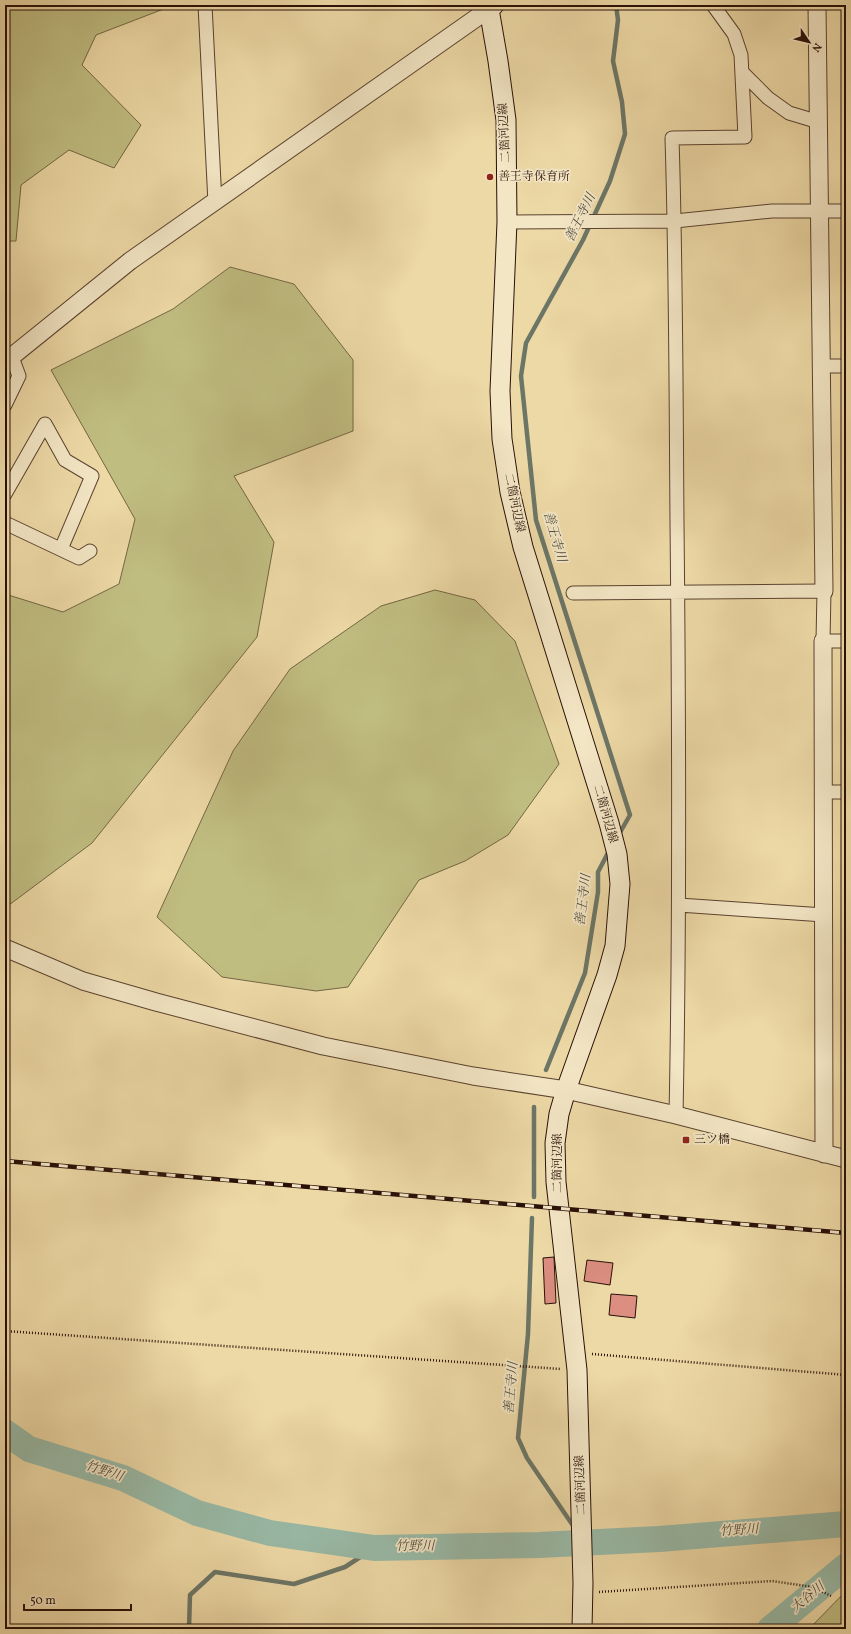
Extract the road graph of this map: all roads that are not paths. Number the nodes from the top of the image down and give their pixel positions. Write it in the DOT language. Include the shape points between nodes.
graph roads {
  1 [pos="205,5"];
  2 [pos="713,5"];
  3 [pos="817,5"];
  4 [pos="490,6"];
  5 [pos="743,73"];
  6 [pos="819,122"];
  7 [pos="215,203"];
  8 [pos="819,211"];
  9 [pos="846,211"];
  10 [pos="675,221"];
  11 [pos="507,222"];
  12 [pos="8,359"];
  13 [pos="821,366"];
  14 [pos="846,366"];
  15 [pos="5,405"];
  16 [pos="5,494"];
  17 [pos="5,523"];
  18 [pos="61,549"];
  19 [pos="90,551"];
  20 [pos="678,592"];
  21 [pos="824,592"];
  22 [pos="573,593"];
  23 [pos="823,641"];
  24 [pos="846,641"];
  25 [pos="823,792"];
  26 [pos="846,792"];
  27 [pos="678,905"];
  28 [pos="824,915"];
  29 [pos="5,948"];
  30 [pos="566,1090"];
  31 [pos="676,1115"];
  32 [pos="824,1154"];
  33 [pos="846,1159"];
  34 [pos="582,1629"];
  1 -- 7 [label="street"];
  2 -- 5 [label="street" via="734,34 741,55"];
  3 -- 6 [label="street"];
  4 -- 7 [label="street"];
  4 -- 11 [label="main road, 二箇河辺線" via="506,120"];
  5 -- 6 [label="street" via="768,98 789,113"];
  5 -- 10 [label="street" via="745,137 672,138"];
  6 -- 8 [label="street"];
  7 -- 12 [label="street" via="130,261"];
  8 -- 9 [label="street"];
  8 -- 10 [label="street" via="772,211"];
  8 -- 13 [label="street"];
  10 -- 11 [label="street"];
  10 -- 20 [label="street"];
  11 -- 30 [label="main road, 二箇河辺線" via="500,391 502,439 510,492 523,547 609,823 617,854 620,884 615,946 607,976"];
  12 -- 15 [label="street" via="19,376"];
  13 -- 14 [label="street"];
  13 -- 21 [label="street"];
  16 -- 18 [label="street" via="46,424 65,460 92,476"];
  17 -- 18 [label="street"];
  18 -- 19 [label="street" via="79,558"];
  20 -- 21 [label="street"];
  20 -- 22 [label="street"];
  20 -- 27 [label="street"];
  21 -- 23 [label="street"];
  23 -- 24 [label="street"];
  23 -- 25 [label="street"];
  25 -- 26 [label="street"];
  25 -- 28 [label="street"];
  27 -- 28 [label="street"];
  27 -- 31 [label="street"];
  28 -- 32 [label="street"];
  29 -- 30 [label="street" via="84,981 323,1046 473,1076"];
  30 -- 31 [label="street"];
  30 -- 34 [label="main road, 二箇河辺線" via="559,1114 556,1182 576,1361"];
  31 -- 32 [label="street"];
  32 -- 33 [label="street"];
}
